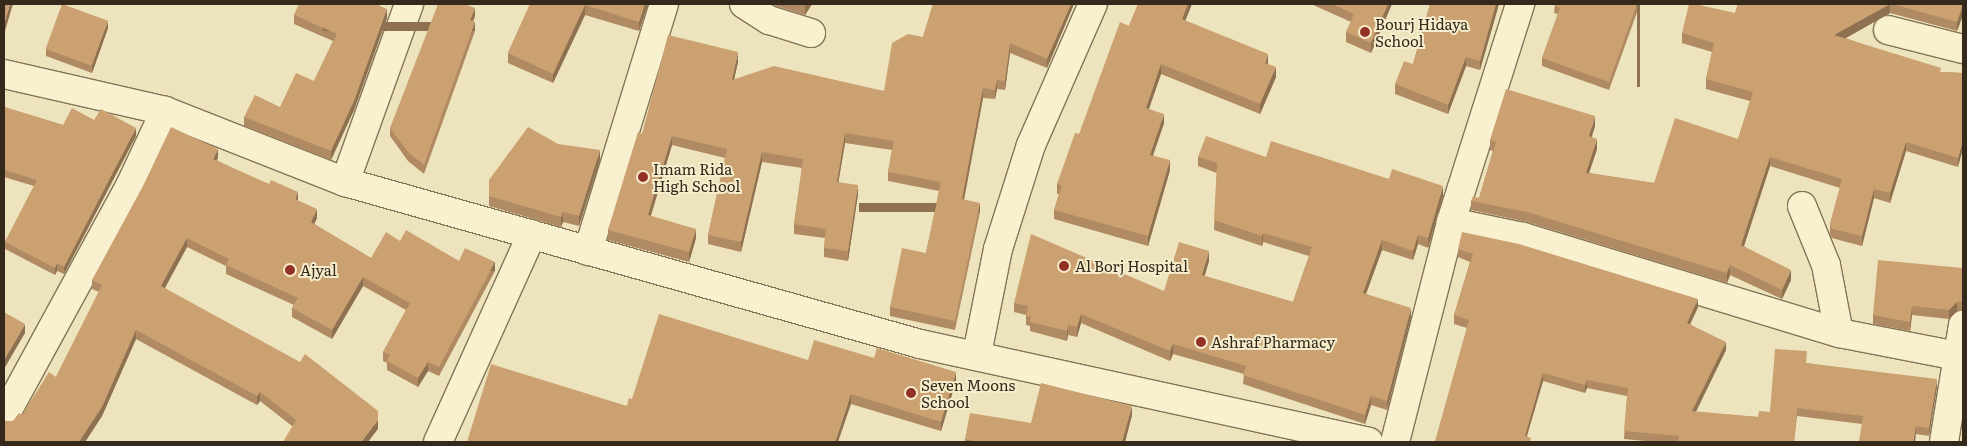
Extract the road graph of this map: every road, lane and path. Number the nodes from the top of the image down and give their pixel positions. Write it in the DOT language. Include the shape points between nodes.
graph roads {
  1 [pos="409,4"];
  2 [pos="664,4"];
  3 [pos="744,4"];
  4 [pos="1093,4"];
  5 [pos="1520,4"];
  6 [pos="1888,30"];
  7 [pos="811,33"];
  8 [pos="1963,49"];
  9 [pos="4,74"];
  10 [pos="165,111"];
  11 [pos="345,182"];
  12 [pos="1802,206"];
  13 [pos="1451,222"];
  14 [pos="532,234"];
  15 [pos="588,251"];
  16 [pos="1963,325"];
  17 [pos="1839,333"];
  18 [pos="977,354"];
  19 [pos="1959,356"];
  20 [pos="4,417"];
  21 [pos="438,442"];
  22 [pos="1368,442"];
  23 [pos="1395,442"];
  24 [pos="1944,442"];
  1 -- 11 [label="street"];
  2 -- 15 [label="street"];
  3 -- 7 [label="street" via="769,20"];
  4 -- 18 [label="street" via="1031,145 998,249"];
  5 -- 13 [label="street"];
  6 -- 8 [label="street"];
  9 -- 10 [label="street"];
  10 -- 11 [label="street"];
  10 -- 20 [label="street" via="129,188"];
  11 -- 14 [label="street"];
  12 -- 17 [label="street" via="1826,265"];
  13 -- 17 [label="street" via="1523,237"];
  13 -- 23 [label="street"];
  14 -- 15 [label="street"];
  14 -- 21 [label="street"];
  15 -- 18 [label="street" via="920,344"];
  16 -- 19 [label="street"];
  17 -- 19 [label="street"];
  18 -- 22 [label="street"];
  19 -- 24 [label="street"];
}
